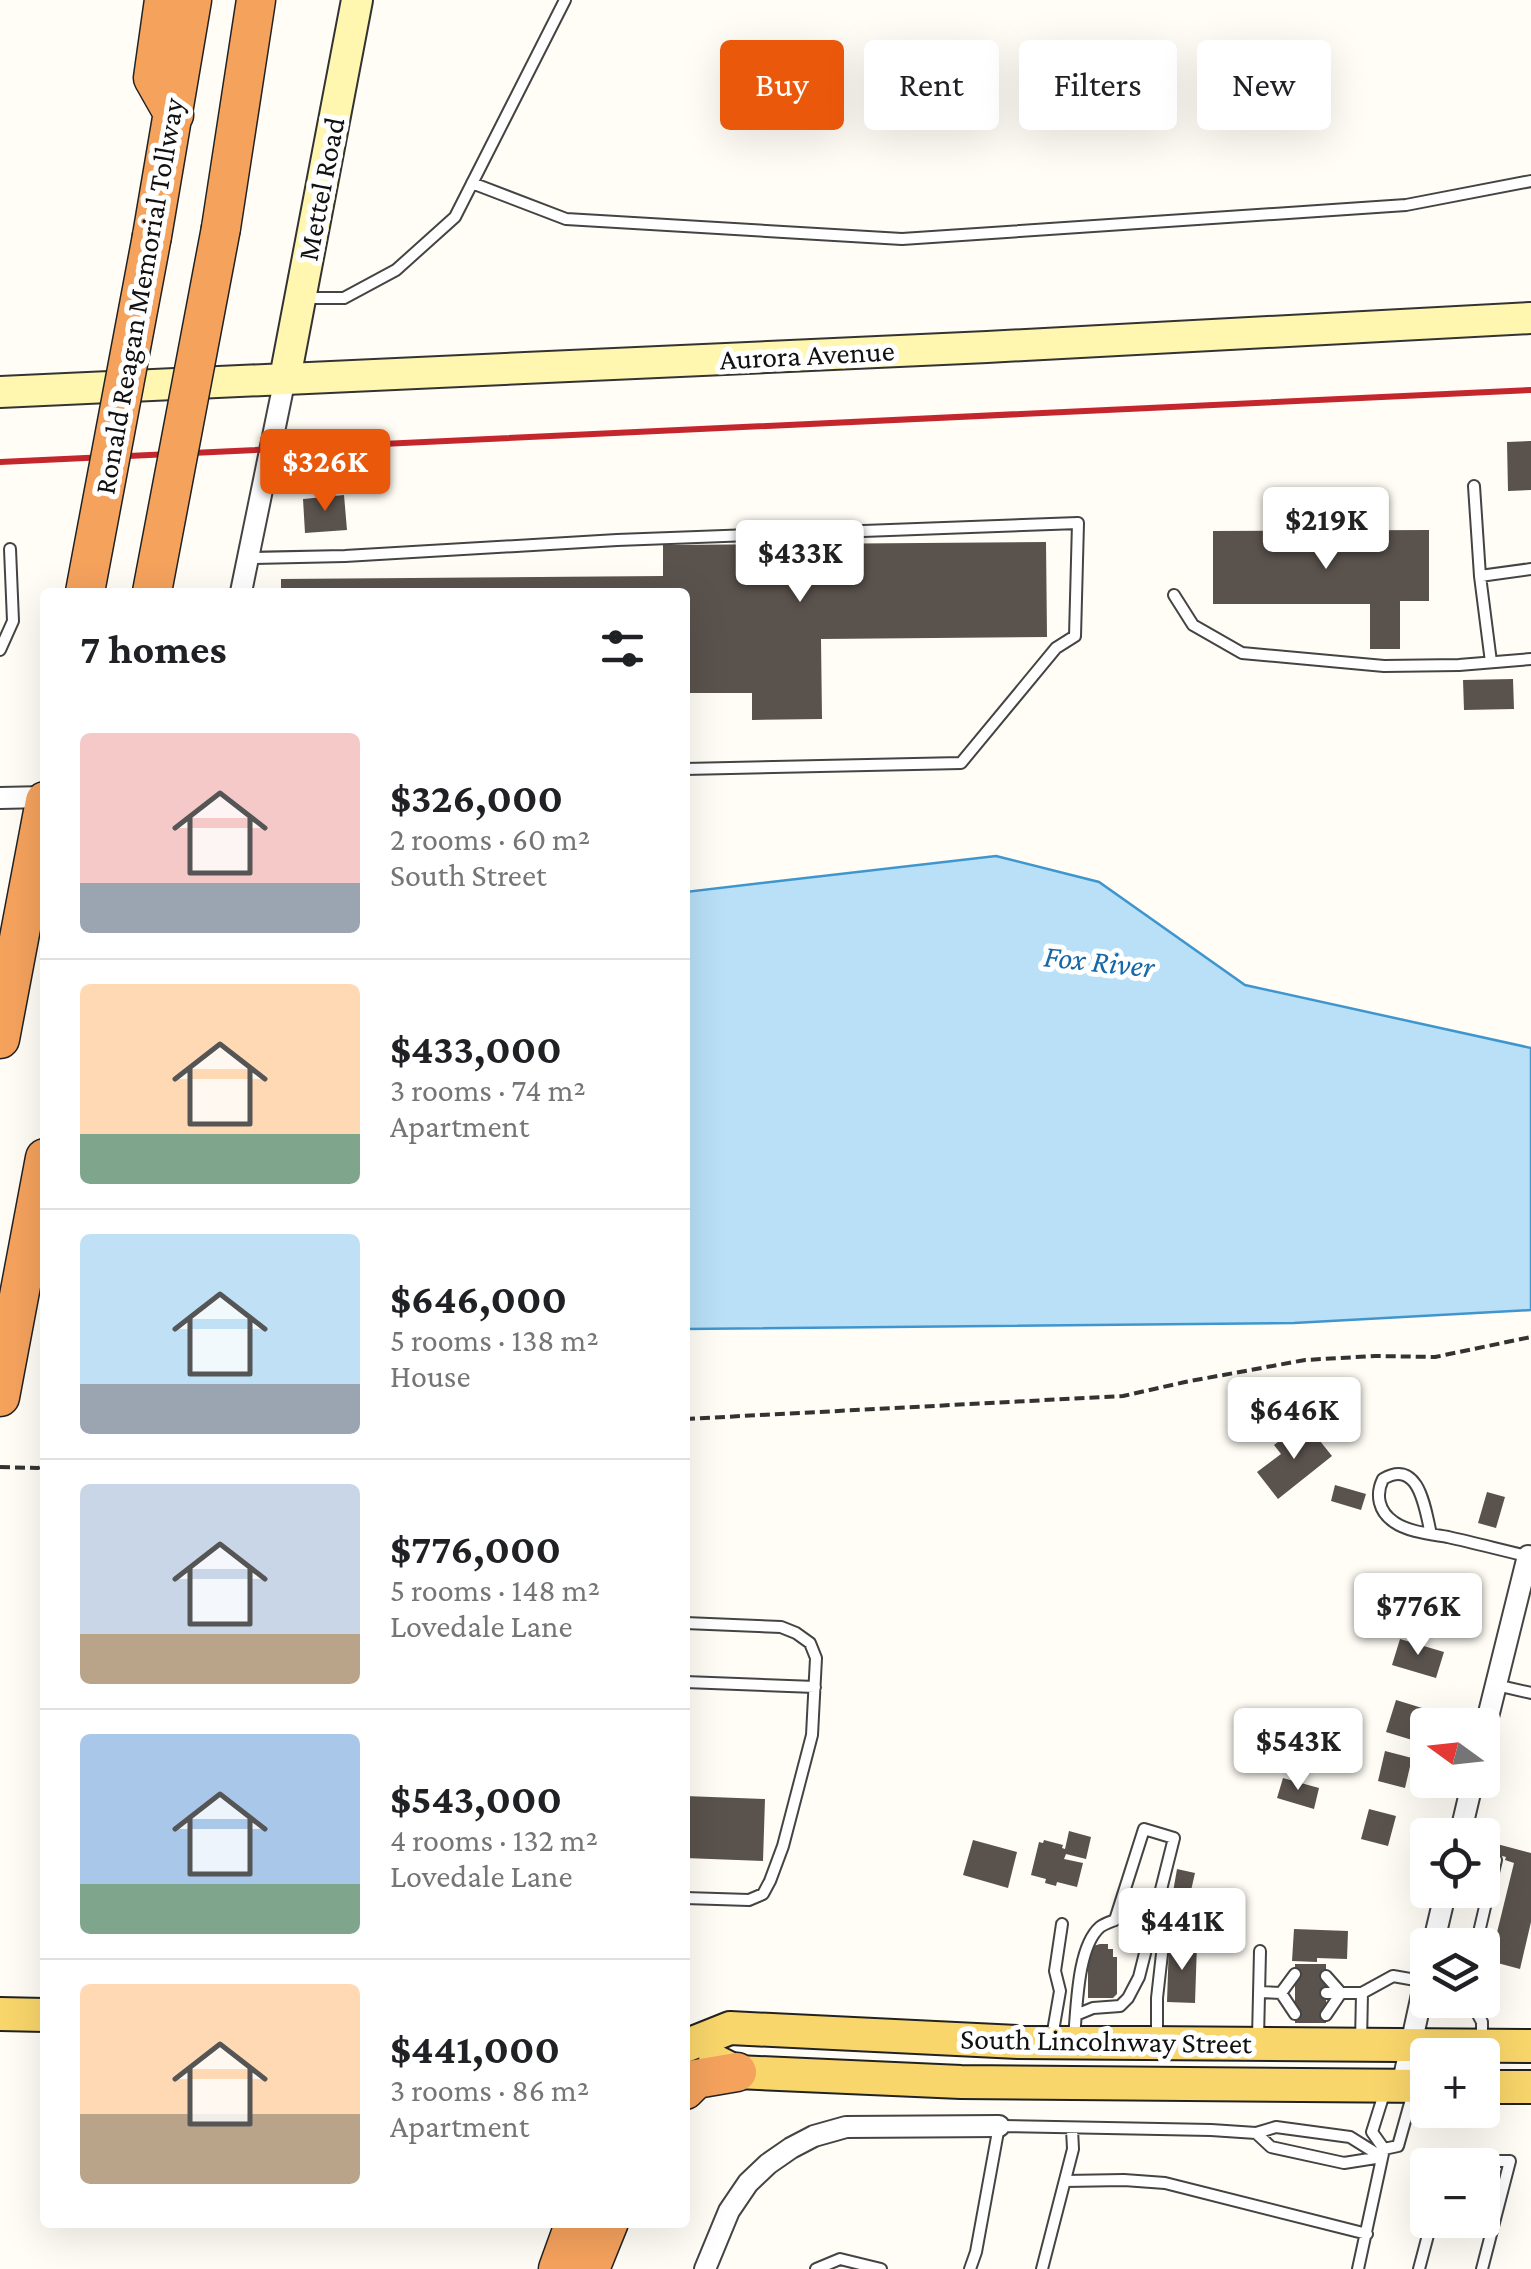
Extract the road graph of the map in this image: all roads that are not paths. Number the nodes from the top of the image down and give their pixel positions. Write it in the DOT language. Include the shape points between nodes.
graph roads {
  1 [pos="164,0"];
  2 [pos="192,0"];
  3 [pos="256,0"];
  4 [pos="357,0"];
  5 [pos="565,0"];
  6 [pos="174,115"];
  7 [pos="1531,181"];
  8 [pos="472,183"];
  9 [pos="300,298"];
  10 [pos="1531,318"];
  11 [pos="285,378"];
  12 [pos="0,392"];
  13 [pos="1474,486"];
  14 [pos="10,549"];
  15 [pos="248,558"];
  16 [pos="1531,569"];
  17 [pos="1480,576"];
  18 [pos="85,588"];
  19 [pos="153,588"];
  20 [pos="242,588"];
  21 [pos="1174,595"];
  22 [pos="0,650"];
  23 [pos="1531,658"];
  24 [pos="1491,662"];
  25 [pos="690,769"];
  26 [pos="0,798"];
  27 [pos="40,799"];
  28 [pos="40,826"];
  29 [pos="0,1039"];
  30 [pos="40,1184"];
  31 [pos="0,1396"];
  32 [pos="1431,1534"];
  33 [pos="1530,1557"];
  34 [pos="690,1623"];
  35 [pos="690,1682"];
  36 [pos="1496,1685"];
  37 [pos="814,1687"];
  38 [pos="1531,1693"];
  39 [pos="1490,1708"];
  40 [pos="690,1898"];
  41 [pos="1187,1912"];
  42 [pos="1062,1924"];
  43 [pos="1260,1952"];
  44 [pos="1295,1974"];
  45 [pos="1326,1976"];
  46 [pos="1410,1977"];
  47 [pos="1258,1992"];
  48 [pos="1281,1993"];
  49 [pos="1295,1993"];
  50 [pos="1326,1993"];
  51 [pos="1341,1993"];
  52 [pos="1362,1994"];
  53 [pos="0,2014"];
  54 [pos="1295,2014"];
  55 [pos="1326,2014"];
  56 [pos="40,2015"];
  57 [pos="1067,2034"];
  58 [pos="1157,2043"];
  59 [pos="690,2044"];
  60 [pos="1258,2044"];
  61 [pos="1361,2044"];
  62 [pos="1410,2046"];
  63 [pos="1500,2046"];
  64 [pos="1531,2046"];
  65 [pos="690,2048"];
  66 [pos="737,2072"];
  67 [pos="690,2085"];
  68 [pos="1410,2086"];
  69 [pos="1500,2086"];
  70 [pos="1531,2087"];
  71 [pos="1410,2088"];
  72 [pos="1410,2104"];
  73 [pos="999,2126"];
  74 [pos="1072,2129"];
  75 [pos="1256,2133"];
  76 [pos="1383,2153"];
  77 [pos="1500,2162"];
  78 [pos="1065,2181"];
  79 [pos="1500,2200"];
  80 [pos="573,2228"];
  81 [pos="606,2228"];
  82 [pos="1367,2234"];
  83 [pos="1427,2238"];
  84 [pos="1490,2238"];
  85 [pos="558,2269"];
  86 [pos="590,2269"];
  87 [pos="705,2269"];
  88 [pos="816,2269"];
  89 [pos="881,2269"];
  90 [pos="970,2269"];
  91 [pos="1042,2269"];
  92 [pos="1358,2269"];
  93 [pos="1418,2269"];
  94 [pos="1482,2269"];
  1 -- 6 [label="highway" via="152,78"];
  2 -- 6 [label="highway, Ronald Reagan Memorial Tollway"];
  3 -- 19 [label="highway, bridge"];
  4 -- 9 [label="main road, Mettel Road"];
  5 -- 8 [label="lane"];
  6 -- 18 [label="highway, Ronald Reagan Memorial Tollway, bridge"];
  7 -- 8 [label="lane" via="1406,205 902,239 566,220"];
  8 -- 9 [label="lane" via="455,217 396,270 344,298"];
  9 -- 11 [label="main road, Mettel Road"];
  10 -- 11 [label="main road, Aurora Avenue"];
  11 -- 12 [label="main road, Aurora Avenue"];
  11 -- 15 [label="street"];
  13 -- 17 [label="lane"];
  14 -- 22 [label="lane" via="13,621"];
  15 -- 20 [label="street"];
  15 -- 25 [label="lane" via="1078,523 1076,636 1056,648 961,763"];
  16 -- 17 [label="lane"];
  17 -- 24 [label="lane"];
  21 -- 24 [label="lane" via="1193,625 1242,653 1384,666"];
  23 -- 24 [label="lane"];
  26 -- 27 [label="street"];
  28 -- 29 [label="highway"];
  30 -- 31 [label="highway"];
  32 -- 32 [label="lane" via="1385,1514 1378,1488 1383,1479 1396,1474 1414,1482"];
  32 -- 33 [label="lane"];
  33 -- 36 [label="street"];
  34 -- 37 [label="lane" via="796,1632 816,1658"];
  35 -- 37 [label="lane"];
  36 -- 38 [label="lane"];
  36 -- 39 [label="street"];
  37 -- 40 [label="lane" via="799,1791 763,1894 749,1900"];
  41 -- 58 [label="lane" via="1164,1936"];
  42 -- 57 [label="lane" via="1055,1970"];
  43 -- 47 [label="lane"];
  44 -- 48 [label="lane"];
  45 -- 51 [label="lane"];
  46 -- 52 [label="lane" via="1393,1976"];
  47 -- 48 [label="lane"];
  47 -- 60 [label="lane"];
  48 -- 49 [label="lane"];
  48 -- 54 [label="lane"];
  50 -- 51 [label="lane"];
  51 -- 52 [label="lane"];
  51 -- 55 [label="lane"];
  52 -- 61 [label="lane"];
  53 -- 56 [label="main road"];
  57 -- 57 [label="lane" via="1093,2008 1120,2006 1128,1998 1174,1838 1144,1829 1114,1920 1088,1943"];
  57 -- 58 [label="main road, South Lincolnway Street"];
  57 -- 59 [label="main road, South Lincolnway Street" via="730,2028"];
  58 -- 60 [label="main road, South Lincolnway Street"];
  60 -- 61 [label="main road, South Lincolnway Street"];
  61 -- 62 [label="main road, South Lincolnway Street"];
  63 -- 64 [label="main road, South Lincolnway Street"];
  65 -- 66 [label="main road, South Lincolnway Street"];
  66 -- 67 [label="highway"];
  66 -- 68 [label="main road, South Lincolnway Street" via="961,2082"];
  69 -- 70 [label="main road"];
  71 -- 76 [label="lane" via="1382,2096 1372,2132"];
  72 -- 76 [label="lane" via="1398,2146"];
  73 -- 74 [label="lane"];
  73 -- 87 [label="street" via="846,2126 814,2136 748,2184"];
  73 -- 90 [label="lane"];
  74 -- 75 [label="lane"];
  74 -- 78 [label="lane"];
  75 -- 76 [label="lane" via="1276,2127 1350,2137"];
  75 -- 76 [label="lane" via="1270,2147 1344,2163"];
  76 -- 82 [label="lane"];
  77 -- 79 [label="lane" via="1510,2162"];
  78 -- 82 [label="lane" via="1165,2183"];
  78 -- 91 [label="lane"];
  80 -- 85 [label="highway"];
  81 -- 86 [label="highway"];
  82 -- 92 [label="lane"];
  83 -- 93 [label="lane"];
  84 -- 94 [label="lane"];
  88 -- 89 [label="lane" via="840,2259"];
}
